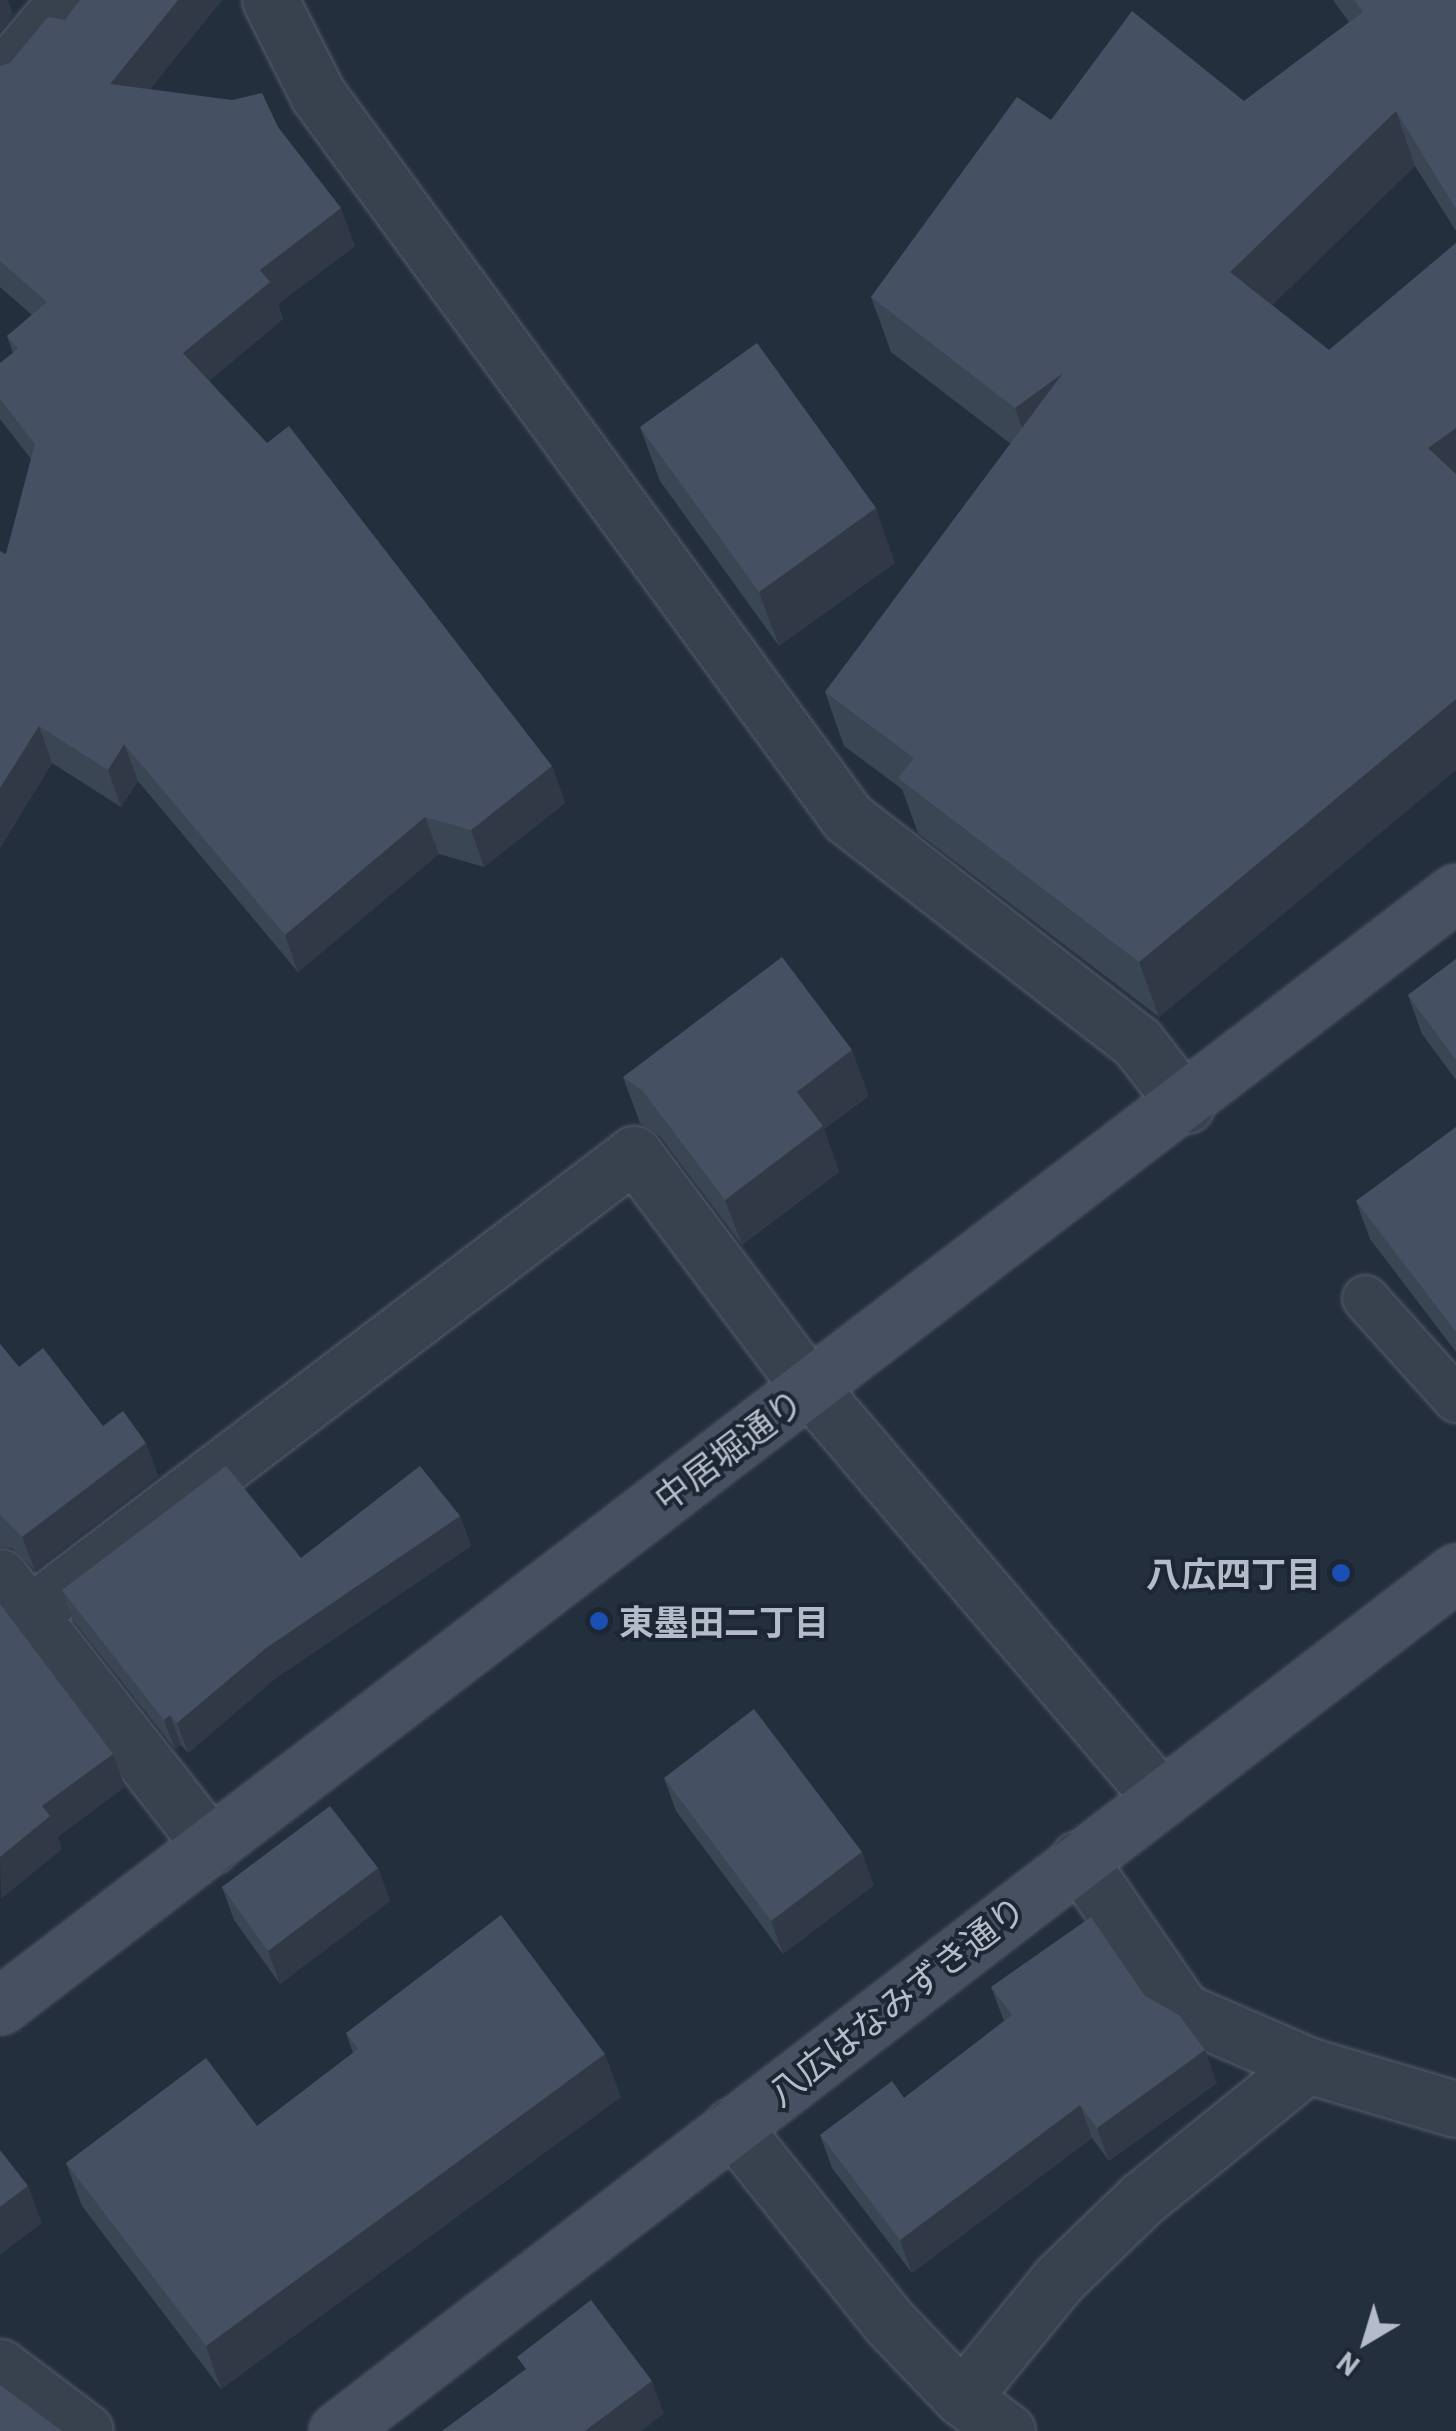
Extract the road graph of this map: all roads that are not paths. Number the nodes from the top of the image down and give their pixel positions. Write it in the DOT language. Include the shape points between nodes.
graph roads {
  1 [pos="67,0"];
  2 [pos="270,0"];
  3 [pos="0,79"];
  4 [pos="1456,892"];
  5 [pos="1186,1105"];
  6 [pos="1365,1298"];
  7 [pos="809,1387"];
  8 [pos="1456,1399"];
  9 [pos="1456,1572"];
  10 [pos="14,1596"];
  11 [pos="1160,1796"];
  12 [pos="211,1846"];
  13 [pos="1078,1858"];
  14 [pos="0,2006"];
  15 [pos="1307,2065"];
  16 [pos="1456,2108"];
  17 [pos="732,2126"];
  18 [pos="0,2367"];
  19 [pos="962,2398"];
  20 [pos="85,2431"];
  21 [pos="337,2431"];
  22 [pos="1007,2431"];
  1 -- 3 [label="street"];
  2 -- 5 [label="street" via="318,95 848,818 1136,1042"];
  4 -- 5 [label="street, 中居堀通り"];
  5 -- 7 [label="street, 中居堀通り"];
  6 -- 8 [label="lane"];
  7 -- 10 [label="street" via="634,1154"];
  7 -- 11 [label="street"];
  7 -- 12 [label="street, 中居堀通り"];
  9 -- 11 [label="street, 八広はなみずき通り"];
  10 -- 12 [label="street"];
  11 -- 13 [label="street, 八広はなみずき通り"];
  12 -- 14 [label="street, 中居堀通り"];
  13 -- 15 [label="street" via="1184,2012"];
  13 -- 17 [label="street, 八広はなみずき通り"];
  15 -- 16 [label="street"];
  15 -- 19 [label="street" via="1101,2238"];
  17 -- 19 [label="street" via="889,2322"];
  17 -- 21 [label="street, 八広はなみずき通り"];
  18 -- 20 [label="street"];
  19 -- 22 [label="street"];
}
